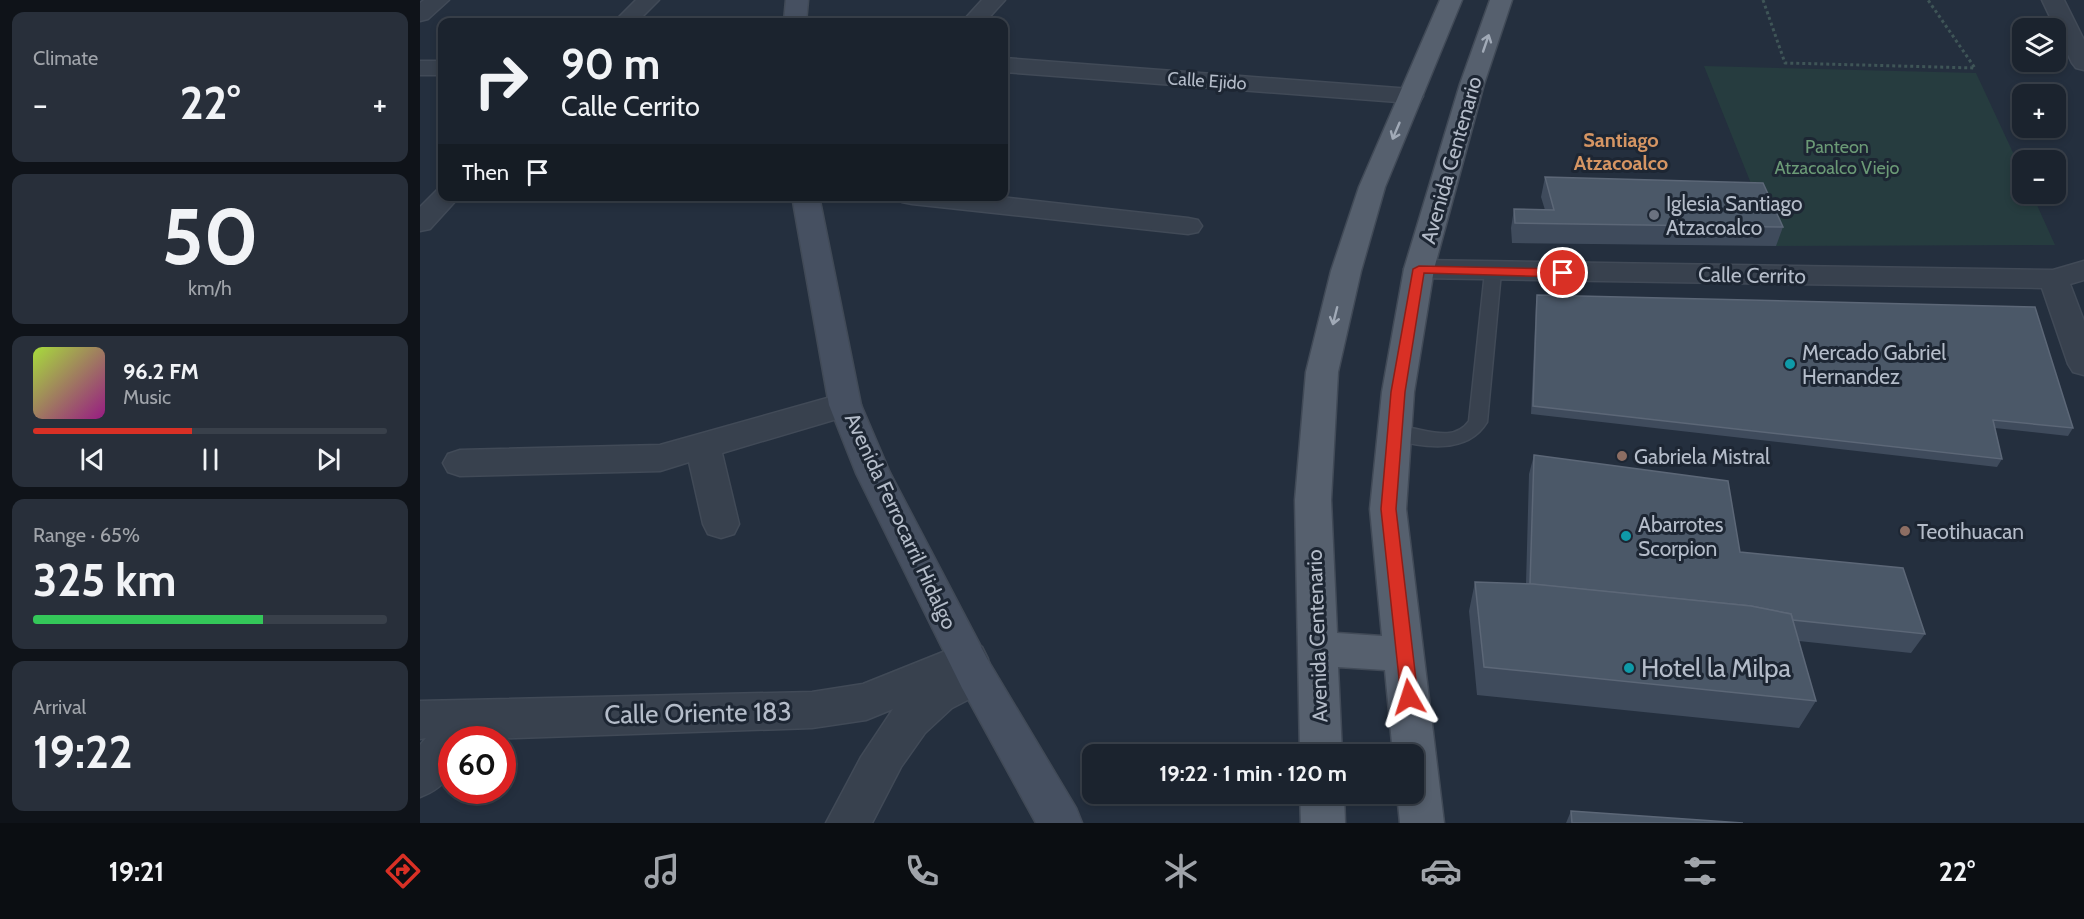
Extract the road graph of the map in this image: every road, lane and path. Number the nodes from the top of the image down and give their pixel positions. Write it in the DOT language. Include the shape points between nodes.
graph roads {
  1 [pos="438,0"];
  2 [pos="648,0"];
  3 [pos="797,0"];
  4 [pos="994,0"];
  5 [pos="1451,0"];
  6 [pos="1501,0"];
  7 [pos="1763,0"];
  8 [pos="1928,0"];
  9 [pos="2053,0"];
  10 [pos="420,14"];
  11 [pos="629,18"];
  12 [pos="795,18"];
  13 [pos="977,18"];
  14 [pos="2084,63"];
  15 [pos="1008,65"];
  16 [pos="420,68"];
  17 [pos="438,68"];
  18 [pos="1411,96"];
  19 [pos="442,201"];
  20 [pos="806,201"];
  21 [pos="965,201"];
  22 [pos="420,223"];
  23 [pos="1188,226"];
  24 [pos="1419,269"];
  25 [pos="2084,270"];
  26 [pos="1493,272"];
  27 [pos="2054,279"];
  28 [pos="2084,364"];
  29 [pos="845,405"];
  30 [pos="1394,433"];
  31 [pos="703,446"];
  32 [pos="460,463"];
  33 [pos="721,524"];
  34 [pos="1317,648"];
  35 [pos="1405,655"];
  36 [pos="972,668"];
  37 [pos="469,718"];
  38 [pos="420,720"];
  39 [pos="1320,744"];
  40 [pos="420,777"];
  41 [pos="1322,804"];
  42 [pos="848,823"];
  43 [pos="1060,823"];
  44 [pos="1323,823"];
  45 [pos="1422,823"];
  1 -- 10 [label="street"];
  2 -- 11 [label="street"];
  3 -- 12 [label="street"];
  4 -- 13 [label="street"];
  5 -- 18 [label="main road, Avenida Centenario"];
  24 -- 6 [label="main road, Avenida Centenario, one-way" via="1472,84"];
  7 -- 8 [label="path" via="1785,63 1974,68"];
  9 -- 14 [label="street"];
  15 -- 18 [label="street, Calle Ejido"];
  16 -- 17 [label="street"];
  18 -- 34 [label="main road, Avenida Centenario, one-way" via="1372,188 1346,271 1322,372 1313,500"];
  19 -- 22 [label="street"];
  20 -- 29 [label="street, Avenida Ferrocarril Hidalgo"];
  21 -- 23 [label="street"];
  24 -- 26 [label="street, Calle Cerrito"];
  24 -- 30 [label="main road, Avenida Centenario"];
  25 -- 27 [label="street, Calle Cerrito"];
  26 -- 27 [label="street, Calle Cerrito"];
  26 -- 30 [label="lane" via="1478,422 1474,429 1467,435 1445,440"];
  27 -- 28 [label="street"];
  29 -- 31 [label="street"];
  29 -- 36 [label="street, Avenida Ferrocarril Hidalgo" via="873,473"];
  30 -- 35 [label="main road, Avenida Centenario" via="1388,509"];
  31 -- 32 [label="street" via="660,458"];
  31 -- 33 [label="street"];
  34 -- 35 [label="main road"];
  34 -- 39 [label="main road, Avenida Centenario"];
  35 -- 45 [label="main road, Avenida Centenario"];
  36 -- 37 [label="street, Calle Oriente 183" via="866,702 812,711"];
  36 -- 42 [label="street" via="916,714 895,741"];
  36 -- 43 [label="street, Avenida Ferrocarril Hidalgo"];
  37 -- 38 [label="street, Calle Oriente 183"];
  37 -- 40 [label="street"];
  41 -- 44 [label="main road"];
}
